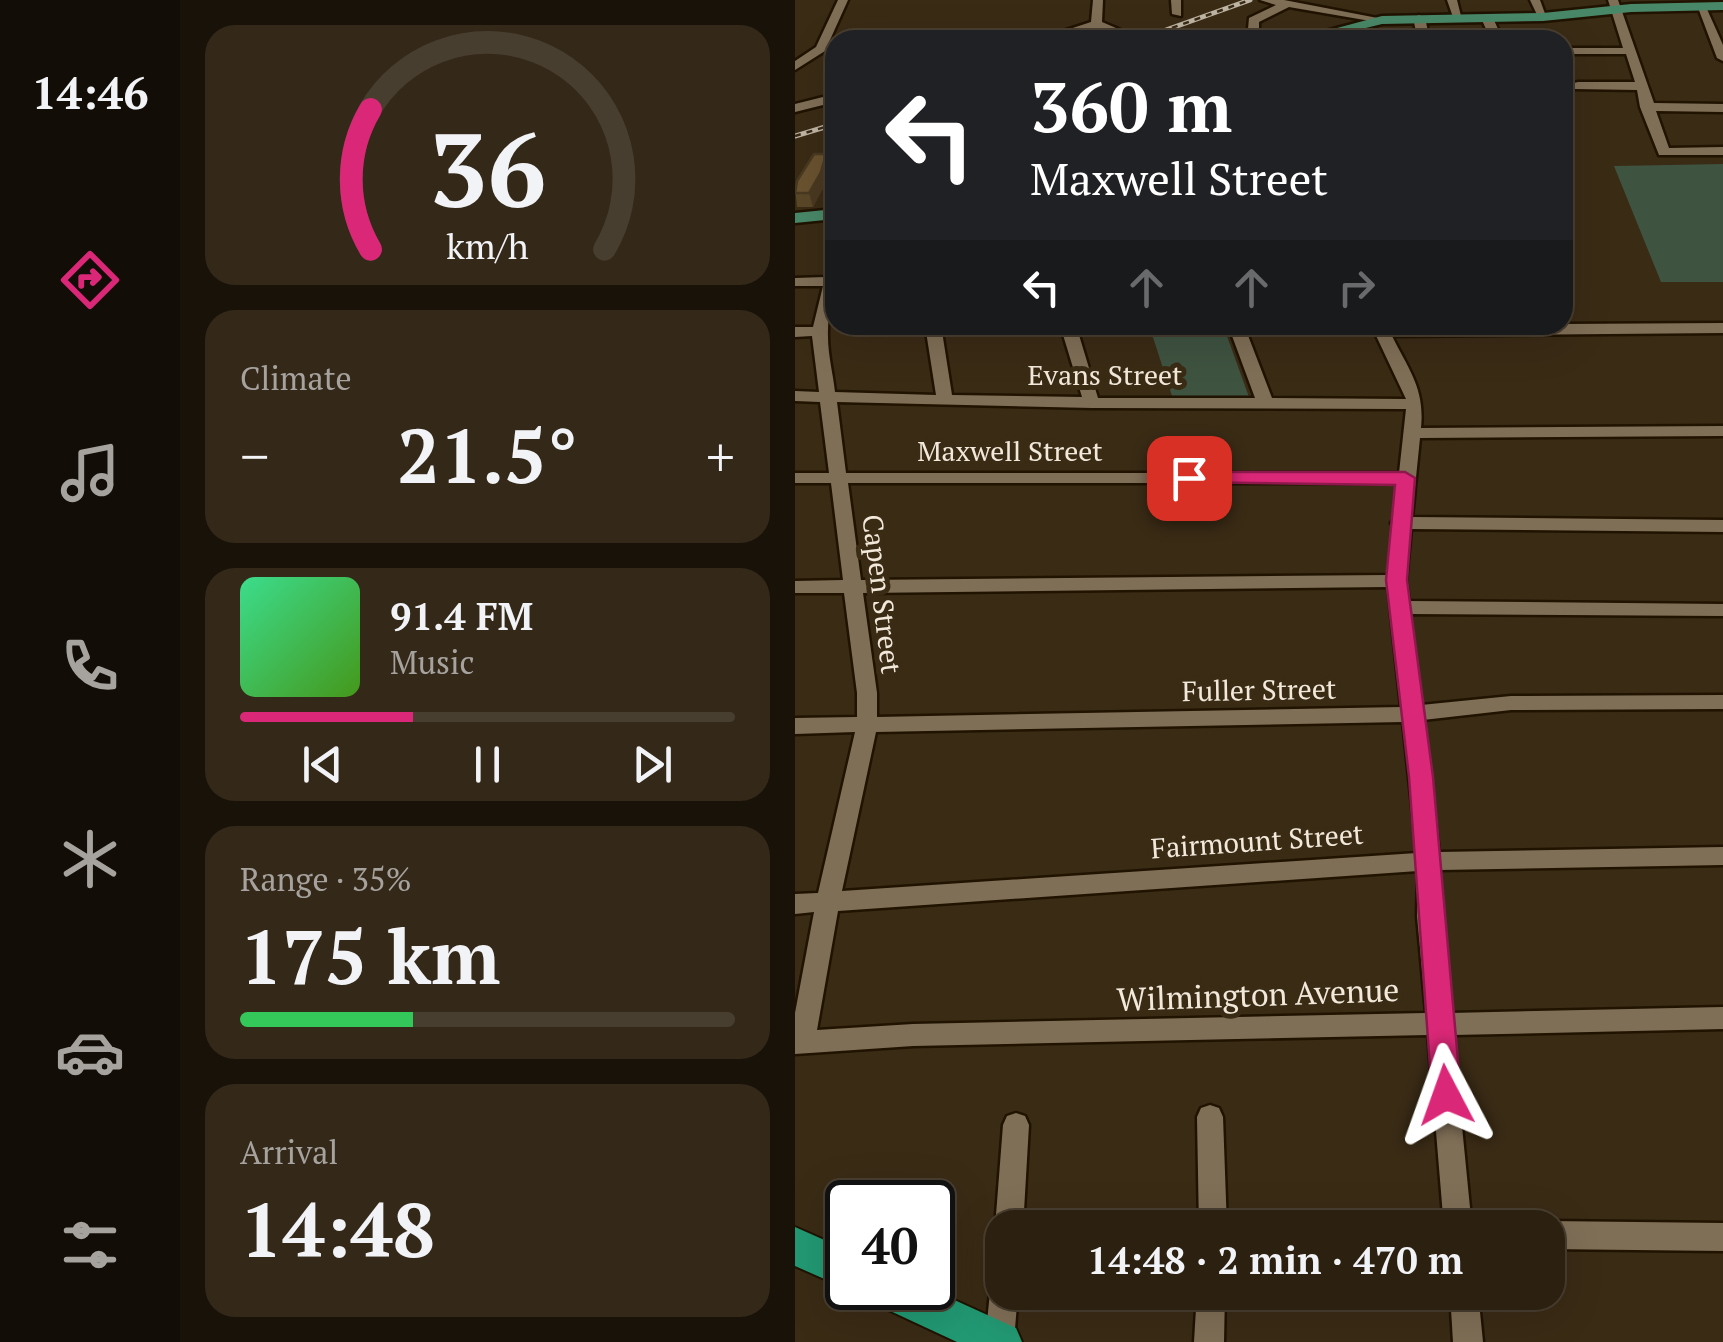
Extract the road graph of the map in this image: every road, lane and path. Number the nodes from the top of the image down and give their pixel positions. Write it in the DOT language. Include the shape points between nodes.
graph roads {
  1 [pos="843,0"];
  2 [pos="1099,0"];
  3 [pos="1176,0"];
  4 [pos="1265,0"];
  5 [pos="1375,0"];
  6 [pos="1452,0"];
  7 [pos="1535,0"];
  8 [pos="1289,4"];
  9 [pos="1614,5"];
  10 [pos="1701,6"];
  11 [pos="1723,6"];
  12 [pos="1177,14"];
  13 [pos="1543,17"];
  14 [pos="1419,18"];
  15 [pos="1458,18"];
  16 [pos="1487,18"];
  17 [pos="1382,20"];
  18 [pos="1096,24"];
  19 [pos="829,30"];
  20 [pos="1076,30"];
  21 [pos="1111,30"];
  22 [pos="1253,30"];
  23 [pos="1353,30"];
  24 [pos="1422,30"];
  25 [pos="1492,30"];
  26 [pos="825,39"];
  27 [pos="821,48"];
  28 [pos="825,48"];
  29 [pos="795,49"];
  30 [pos="1573,51"];
  31 [pos="1627,51"];
  32 [pos="1723,58"];
  33 [pos="795,66"];
  34 [pos="1578,86"];
  35 [pos="1640,86"];
  36 [pos="825,100"];
  37 [pos="1647,107"];
  38 [pos="795,108"];
  39 [pos="1723,108"];
  40 [pos="1723,151"];
  41 [pos="825,215"];
  42 [pos="795,218"];
  43 [pos="825,276"];
  44 [pos="795,282"];
  45 [pos="825,315"];
  46 [pos="1573,328"];
  47 [pos="1723,328"];
  48 [pos="820,331"];
  49 [pos="795,332"];
  50 [pos="935,335"];
  51 [pos="1072,335"];
  52 [pos="1240,335"];
  53 [pos="1384,335"];
  54 [pos="825,395"];
  55 [pos="795,396"];
  56 [pos="945,400"];
  57 [pos="1092,403"];
  58 [pos="1266,404"];
  59 [pos="1415,404"];
  60 [pos="1723,431"];
  61 [pos="1411,434"];
  62 [pos="795,478"];
  63 [pos="838,478"];
  64 [pos="1405,478"];
  65 [pos="1400,523"];
  66 [pos="1723,526"];
  67 [pos="1397,580"];
  68 [pos="795,587"];
  69 [pos="852,587"];
  70 [pos="1400,606"];
  71 [pos="1723,610"];
  72 [pos="1723,702"];
  73 [pos="1411,714"];
  74 [pos="795,726"];
  75 [pos="867,726"];
  76 [pos="1723,856"];
  77 [pos="1429,861"];
  78 [pos="828,902"];
  79 [pos="795,904"];
  80 [pos="1723,1018"];
  81 [pos="1441,1022"];
  82 [pos="799,1043"];
  83 [pos="1210,1117"];
  84 [pos="1016,1126"];
  85 [pos="1010,1210"];
  86 [pos="1213,1210"];
  87 [pos="1457,1210"];
  88 [pos="1565,1236"];
  89 [pos="1723,1237"];
  90 [pos="795,1246"];
  91 [pos="825,1260"];
  92 [pos="933,1310"];
  93 [pos="1003,1310"];
  94 [pos="1210,1310"];
  95 [pos="1466,1310"];
  96 [pos="1001,1341"];
  97 [pos="1209,1342"];
  98 [pos="1469,1342"];
  1 -- 19 [label="street"];
  2 -- 18 [label="street"];
  3 -- 12 [label="street"];
  4 -- 8 [label="street"];
  5 -- 17 [label="street"];
  6 -- 15 [label="street"];
  7 -- 13 [label="street"];
  8 -- 17 [label="street"];
  8 -- 22 [label="street" via="1253,20"];
  9 -- 10 [label="main road"];
  9 -- 13 [label="main road"];
  9 -- 31 [label="street"];
  10 -- 11 [label="main road"];
  10 -- 32 [label="street"];
  13 -- 16 [label="main road"];
  14 -- 15 [label="main road"];
  14 -- 17 [label="main road"];
  14 -- 24 [label="street"];
  15 -- 16 [label="main road"];
  16 -- 25 [label="street"];
  17 -- 23 [label="main road"];
  18 -- 20 [label="street"];
  18 -- 21 [label="street"];
  26 -- 27 [label="street"];
  27 -- 28 [label="street"];
  27 -- 29 [label="street"];
  27 -- 33 [label="street"];
  30 -- 31 [label="street"];
  31 -- 35 [label="street"];
  34 -- 35 [label="street"];
  35 -- 37 [label="street"];
  36 -- 38 [label="street"];
  37 -- 39 [label="street"];
  37 -- 40 [label="street" via="1663,152"];
  41 -- 42 [label="main road"];
  43 -- 44 [label="street"];
  45 -- 48 [label="street, Capen Street"];
  46 -- 47 [label="street"];
  48 -- 49 [label="street"];
  48 -- 54 [label="street, Capen Street"];
  50 -- 56 [label="street"];
  51 -- 57 [label="street"];
  52 -- 58 [label="street"];
  53 -- 59 [label="street"];
  54 -- 55 [label="street, Evans Street"];
  54 -- 56 [label="street, Evans Street"];
  54 -- 63 [label="street, Capen Street"];
  56 -- 57 [label="street, Evans Street"];
  57 -- 58 [label="street, Evans Street"];
  58 -- 59 [label="street, Evans Street"];
  59 -- 61 [label="street"];
  60 -- 61 [label="street"];
  61 -- 64 [label="street"];
  62 -- 63 [label="street, Maxwell Street"];
  63 -- 64 [label="street, Maxwell Street"];
  63 -- 69 [label="street, Capen Street"];
  64 -- 65 [label="street"];
  65 -- 66 [label="street"];
  65 -- 67 [label="street"];
  67 -- 69 [label="street"];
  67 -- 70 [label="street"];
  68 -- 69 [label="street"];
  69 -- 75 [label="street, Capen Street"];
  70 -- 71 [label="street"];
  70 -- 73 [label="street"];
  72 -- 73 [label="street, Fuller Street" via="1511,703"];
  73 -- 75 [label="street, Fuller Street"];
  73 -- 77 [label="street"];
  74 -- 75 [label="street, Fuller Street"];
  75 -- 78 [label="street, Capen Street"];
  76 -- 77 [label="street, Fairmount Street"];
  77 -- 78 [label="street, Fairmount Street"];
  77 -- 81 [label="street"];
  78 -- 79 [label="street, Fairmount Street"];
  78 -- 82 [label="street, Capen Street"];
  80 -- 81 [label="street, Wilmington Avenue"];
  81 -- 82 [label="street, Wilmington Avenue"];
  81 -- 87 [label="street"];
  83 -- 86 [label="street"];
  84 -- 85 [label="street"];
  88 -- 89 [label="street"];
  90 -- 91 [label="highway"];
  92 -- 96 [label="highway"];
  93 -- 96 [label="street"];
  94 -- 97 [label="street"];
  95 -- 98 [label="street"];
}
